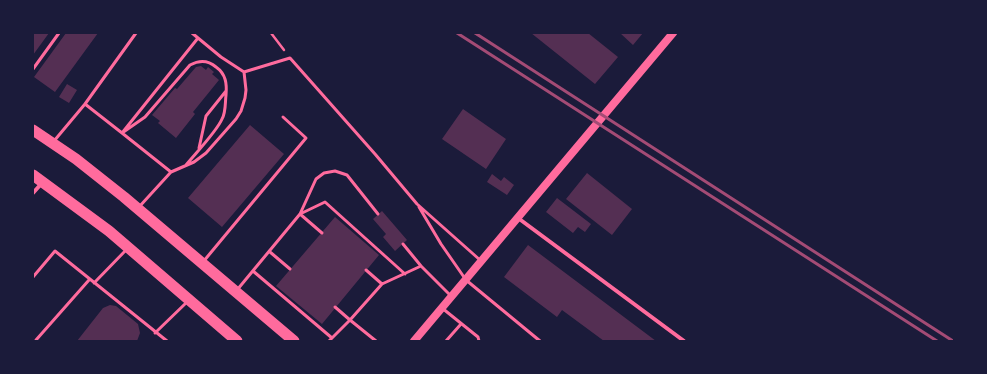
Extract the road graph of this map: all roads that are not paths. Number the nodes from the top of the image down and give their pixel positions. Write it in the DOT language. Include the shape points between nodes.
graph roads {
  1 [pos="59,33"];
  2 [pos="136,33"];
  3 [pos="192,33"];
  4 [pos="673,33"];
  5 [pos="198,38"];
  6 [pos="33,69"];
  7 [pos="244,72"];
  8 [pos="226,90"];
  9 [pos="85,104"];
  10 [pos="282,117"];
  11 [pos="33,130"];
  12 [pos="122,133"];
  13 [pos="53,143"];
  14 [pos="199,150"];
  15 [pos="184,167"];
  16 [pos="171,172"];
  17 [pos="33,174"];
  18 [pos="43,181"];
  19 [pos="33,193"];
  20 [pos="417,204"];
  21 [pos="138,208"];
  22 [pos="300,214"];
  23 [pos="378,214"];
  24 [pos="518,218"];
  25 [pos="322,232"];
  26 [pos="403,244"];
  27 [pos="128,248"];
  28 [pos="270,252"];
  29 [pos="482,261"];
  30 [pos="203,263"];
  31 [pos="421,266"];
  32 [pos="290,269"];
  33 [pos="366,270"];
  34 [pos="253,271"];
  35 [pos="405,274"];
  36 [pos="33,278"];
  37 [pos="89,280"];
  38 [pos="466,280"];
  39 [pos="94,283"];
  40 [pos="382,284"];
  41 [pos="236,291"];
  42 [pos="452,297"];
  43 [pos="189,300"];
  44 [pos="335,307"];
  45 [pos="442,308"];
  46 [pos="350,320"];
  47 [pos="461,324"];
  48 [pos="155,333"];
  49 [pos="36,340"];
  50 [pos="331,340"];
  51 [pos="167,341"];
  52 [pos="237,341"];
  53 [pos="294,341"];
  54 [pos="376,341"];
  55 [pos="414,341"];
  56 [pos="446,341"];
  57 [pos="479,341"];
  58 [pos="540,341"];
  59 [pos="684,341"];
  1 -- 6 [label="lane"];
  2 -- 9 [label="lane"];
  3 -- 5 [label="lane"];
  4 -- 24 [label="main road"];
  5 -- 7 [label="lane"];
  5 -- 12 [label="lane"];
  7 -- 15 [label="lane" via="245,98 236,119 211,149"];
  7 -- 20 [label="lane" via="290,58"];
  8 -- 12 [label="lane" via="225,79 220,70 211,63 195,63 145,117"];
  8 -- 14 [label="lane" via="206,116"];
  8 -- 14 [label="lane" via="222,120"];
  9 -- 12 [label="lane"];
  9 -- 13 [label="lane"];
  10 -- 30 [label="lane" via="306,138"];
  11 -- 13 [label="highway"];
  12 -- 16 [label="lane"];
  13 -- 21 [label="highway"];
  14 -- 15 [label="lane"];
  15 -- 16 [label="lane"];
  16 -- 21 [label="lane"];
  17 -- 18 [label="highway"];
  18 -- 19 [label="street"];
  18 -- 27 [label="highway"];
  20 -- 29 [label="lane"];
  20 -- 38 [label="lane"];
  21 -- 30 [label="highway"];
  22 -- 23 [label="lane" via="316,179 324,173 336,171 347,175"];
  22 -- 25 [label="lane"];
  22 -- 28 [label="lane"];
  22 -- 35 [label="lane" via="325,202"];
  24 -- 29 [label="main road"];
  24 -- 59 [label="street"];
  26 -- 31 [label="lane"];
  27 -- 39 [label="lane"];
  27 -- 43 [label="highway"];
  28 -- 32 [label="lane"];
  28 -- 34 [label="lane"];
  29 -- 38 [label="main road"];
  30 -- 41 [label="highway"];
  31 -- 35 [label="lane"];
  31 -- 42 [label="lane"];
  33 -- 40 [label="lane"];
  34 -- 41 [label="lane"];
  34 -- 50 [label="lane"];
  35 -- 40 [label="lane"];
  36 -- 37 [label="lane" via="55,251"];
  37 -- 39 [label="lane"];
  37 -- 49 [label="lane"];
  38 -- 42 [label="main road"];
  38 -- 58 [label="lane"];
  39 -- 48 [label="lane"];
  40 -- 46 [label="lane"];
  41 -- 53 [label="highway"];
  42 -- 45 [label="main road"];
  43 -- 48 [label="lane"];
  43 -- 52 [label="highway"];
  44 -- 46 [label="lane"];
  45 -- 47 [label="lane"];
  45 -- 55 [label="main road"];
  46 -- 50 [label="lane"];
  46 -- 54 [label="lane"];
  47 -- 56 [label="lane"];
  47 -- 57 [label="lane" via="478,337"];
  48 -- 51 [label="lane"];
}
